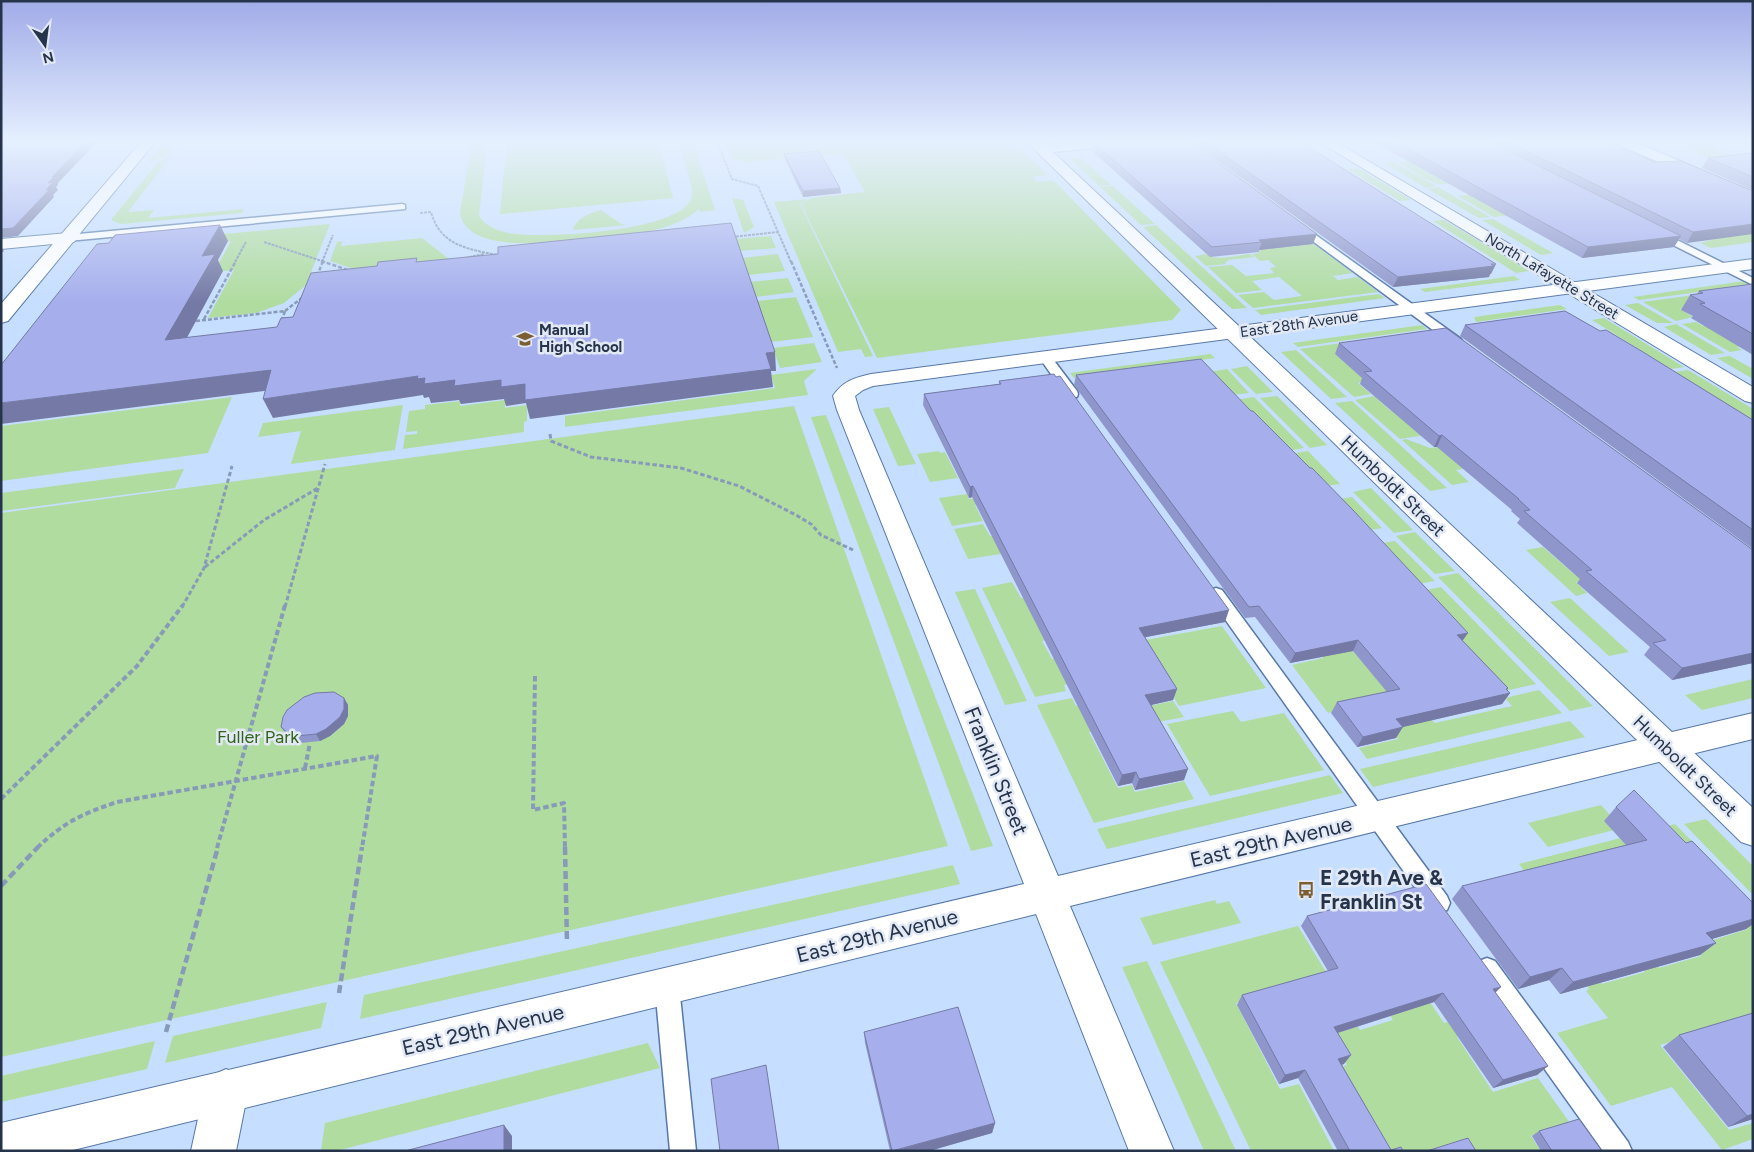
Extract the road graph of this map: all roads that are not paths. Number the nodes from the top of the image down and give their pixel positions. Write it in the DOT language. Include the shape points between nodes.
graph roads {
  1 [pos="104,195"];
  2 [pos="1089,195"];
  3 [pos="1416,195"];
  4 [pos="402,207"];
  5 [pos="1285,216"];
  6 [pos="1650,230"];
  7 [pos="68,238"];
  8 [pos="1,244"];
  9 [pos="1753,264"];
  10 [pos="1725,267"];
  11 [pos="1753,282"];
  12 [pos="1571,288"];
  13 [pos="1411,309"];
  14 [pos="1,317"];
  15 [pos="1233,332"];
  16 [pos="1471,352"];
  17 [pos="1045,357"];
  18 [pos="842,379"];
  19 [pos="1753,396"];
  20 [pos="1085,413"];
  21 [pos="1208,583"];
  22 [pos="1753,726"];
  23 [pos="1666,747"];
  24 [pos="1377,816"];
  25 [pos="1753,831"];
  26 [pos="1047,895"];
  27 [pos="1449,916"];
  28 [pos="1478,956"];
  29 [pos="667,986"];
  30 [pos="226,1091"];
  31 [pos="1,1144"];
  32 [pos="213,1151"];
  33 [pos="682,1151"];
  34 [pos="1152,1151"];
  35 [pos="1619,1151"];
  1 -- 7 [label="street"];
  2 -- 15 [label="street, Humboldt Street"];
  3 -- 12 [label="street, North Lafayette Street"];
  4 -- 7 [label="lane"];
  5 -- 13 [label="lane"];
  6 -- 10 [label="lane"];
  7 -- 8 [label="street"];
  7 -- 14 [label="street"];
  9 -- 10 [label="street, East 28th Avenue"];
  10 -- 11 [label="lane"];
  10 -- 12 [label="street, East 28th Avenue"];
  12 -- 13 [label="street, East 28th Avenue"];
  12 -- 19 [label="street, North Lafayette Street"];
  13 -- 15 [label="street, East 28th Avenue"];
  13 -- 16 [label="lane"];
  15 -- 17 [label="street, East 28th Avenue"];
  15 -- 23 [label="street, Humboldt Street"];
  17 -- 18 [label="street, East 28th Avenue" via="871,380 853,386"];
  17 -- 20 [label="lane"];
  18 -- 26 [label="street, Franklin Street" via="848,410"];
  21 -- 24 [label="lane"];
  22 -- 23 [label="street, East 29th Avenue"];
  23 -- 24 [label="street, East 29th Avenue"];
  23 -- 25 [label="street, Humboldt Street"];
  24 -- 26 [label="street, East 29th Avenue"];
  24 -- 27 [label="lane"];
  26 -- 29 [label="street, East 29th Avenue"];
  26 -- 34 [label="street, Franklin Street"];
  28 -- 35 [label="lane"];
  29 -- 30 [label="street, East 29th Avenue"];
  29 -- 33 [label="lane"];
  30 -- 31 [label="street, East 29th Avenue"];
  30 -- 32 [label="street"];
}
